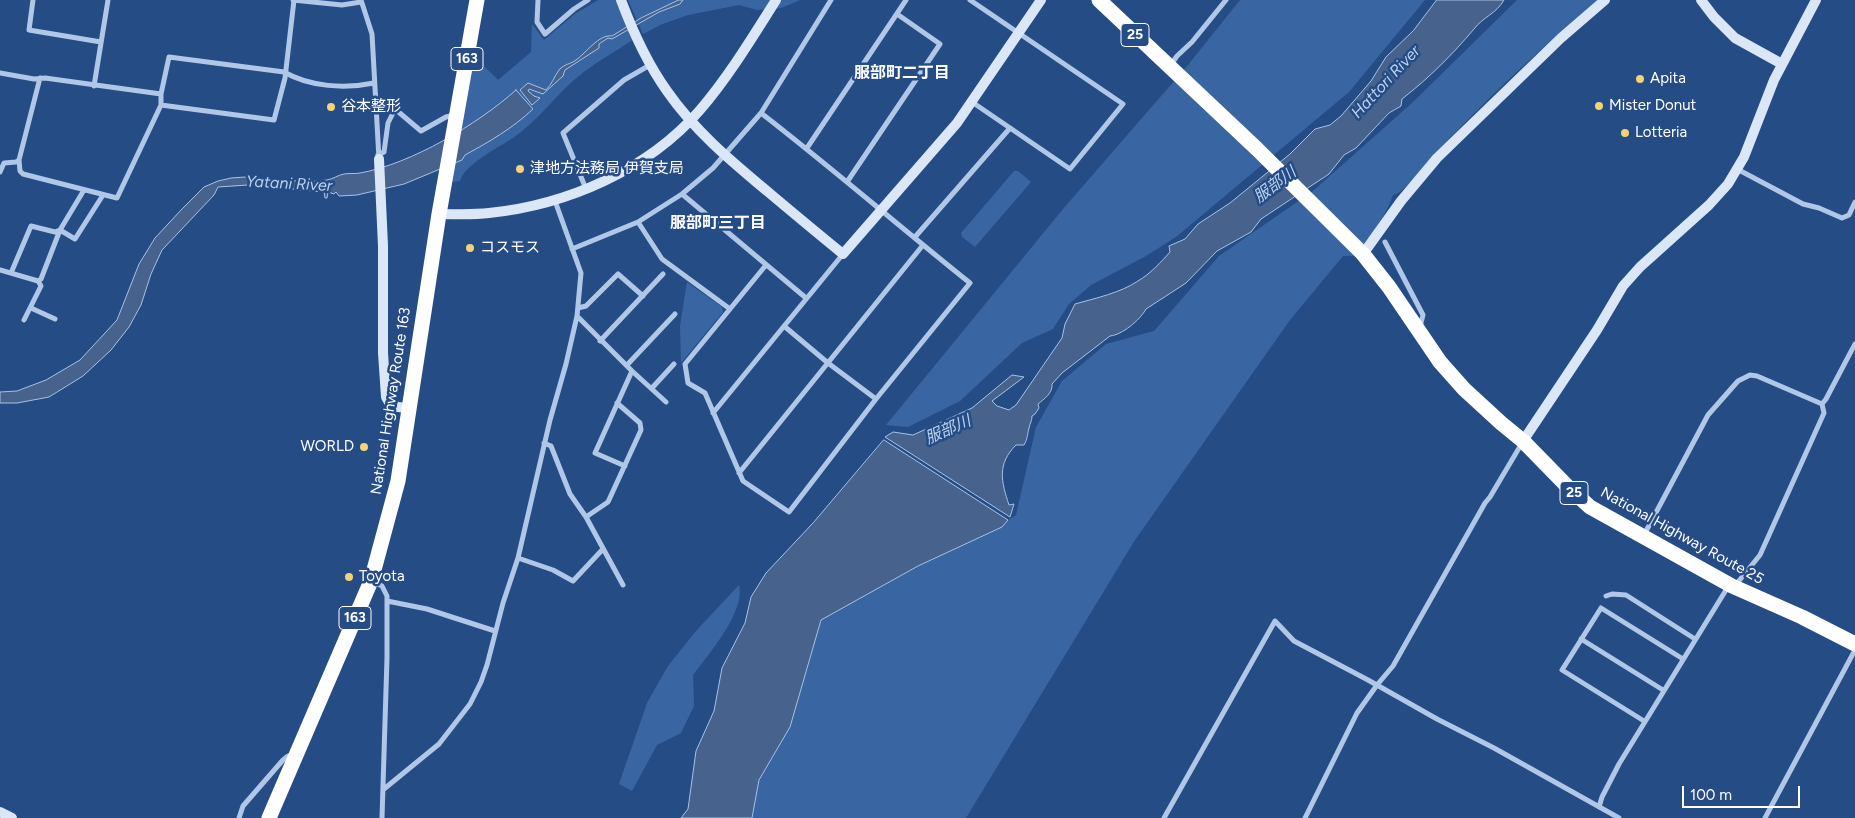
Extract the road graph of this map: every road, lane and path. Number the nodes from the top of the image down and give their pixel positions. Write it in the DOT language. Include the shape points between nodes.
graph roads {
  1 [pos="33,0"];
  2 [pos="108,0"];
  3 [pos="293,0"];
  4 [pos="477,0"];
  5 [pos="538,0"];
  6 [pos="588,0"];
  7 [pos="621,0"];
  8 [pos="775,0"];
  9 [pos="831,0"];
  10 [pos="906,0"];
  11 [pos="970,0"];
  12 [pos="1041,0"];
  13 [pos="1099,0"];
  14 [pos="1226,0"];
  15 [pos="1605,0"];
  16 [pos="1701,0"];
  17 [pos="1816,0"];
  18 [pos="361,1"];
  19 [pos="896,14"];
  20 [pos="1018,32"];
  21 [pos="101,42"];
  22 [pos="1782,64"];
  23 [pos="650,65"];
  24 [pos="1171,68"];
  25 [pos="284,72"];
  26 [pos="0,73"];
  27 [pos="40,78"];
  28 [pos="374,83"];
  29 [pos="94,86"];
  30 [pos="161,94"];
  31 [pos="972,102"];
  32 [pos="161,105"];
  33 [pos="761,113"];
  34 [pos="457,116"];
  35 [pos="690,120"];
  36 [pos="1010,128"];
  37 [pos="807,148"];
  38 [pos="724,156"];
  39 [pos="378,157"];
  40 [pos="19,160"];
  41 [pos="1737,169"];
  42 [pos="0,172"];
  43 [pos="847,182"];
  44 [pos="586,189"];
  45 [pos="84,190"];
  46 [pos="682,194"];
  47 [pos="104,195"];
  48 [pos="555,201"];
  49 [pos="1855,202"];
  50 [pos="880,210"];
  51 [pos="1853,210"];
  52 [pos="440,214"];
  53 [pos="638,222"];
  54 [pos="60,230"];
  55 [pos="915,237"];
  56 [pos="1385,242"];
  57 [pos="923,246"];
  58 [pos="572,249"];
  59 [pos="843,254"];
  60 [pos="1363,254"];
  61 [pos="766,264"];
  62 [pos="0,270"];
  63 [pos="11,273"];
  64 [pos="664,274"];
  65 [pos="38,281"];
  66 [pos="643,296"];
  67 [pos="806,298"];
  68 [pos="31,308"];
  69 [pos="578,308"];
  70 [pos="730,309"];
  71 [pos="675,314"];
  72 [pos="577,316"];
  73 [pos="55,319"];
  74 [pos="24,320"];
  75 [pos="784,326"];
  76 [pos="1416,328"];
  77 [pos="600,341"];
  78 [pos="1855,344"];
  79 [pos="828,363"];
  80 [pos="674,364"];
  81 [pos="627,365"];
  82 [pos="632,371"];
  83 [pos="652,388"];
  84 [pos="876,399"];
  85 [pos="666,402"];
  86 [pos="617,403"];
  87 [pos="1822,404"];
  88 [pos="408,408"];
  89 [pos="713,413"];
  90 [pos="1523,441"];
  91 [pos="544,443"];
  92 [pos="625,466"];
  93 [pos="739,473"];
  94 [pos="586,517"];
  95 [pos="1642,537"];
  96 [pos="603,549"];
  97 [pos="518,558"];
  98 [pos="371,581"];
  99 [pos="623,585"];
  100 [pos="1732,586"];
  101 [pos="1606,596"];
  102 [pos="386,601"];
  103 [pos="495,631"];
  104 [pos="1581,639"];
  105 [pos="1695,639"];
  106 [pos="1855,644"];
  107 [pos="1855,650"];
  108 [pos="1683,659"];
  109 [pos="1377,685"];
  110 [pos="1663,690"];
  111 [pos="1644,722"];
  112 [pos="296,757"];
  113 [pos="384,789"];
  114 [pos="1599,807"];
  115 [pos="0,812"];
  116 [pos="12,818"];
  117 [pos="238,818"];
  118 [pos="269,818"];
  119 [pos="382,818"];
  120 [pos="1164,818"];
  121 [pos="1305,818"];
  122 [pos="1619,818"];
  123 [pos="1765,818"];
  1 -- 21 [label="street" via="30,30"];
  2 -- 21 [label="street"];
  3 -- 18 [label="street" via="342,5"];
  3 -- 25 [label="street"];
  4 -- 34 [label="highway, National Highway Route 163 / 163"];
  5 -- 6 [label="street" via="536,22 545,34"];
  7 -- 23 [label="street"];
  8 -- 35 [label="street" via="730,72"];
  9 -- 33 [label="street"];
  10 -- 19 [label="street"];
  11 -- 20 [label="street"];
  12 -- 20 [label="street"];
  13 -- 24 [label="highway, National Highway Route 25 / 25"];
  14 -- 24 [label="street" via="1177,56"];
  15 -- 60 [label="street" via="1437,158 1401,200"];
  16 -- 22 [label="street" via="1735,38"];
  17 -- 22 [label="street"];
  18 -- 28 [label="street" via="372,34"];
  19 -- 37 [label="street"];
  19 -- 43 [label="street" via="940,44"];
  20 -- 31 [label="street"];
  20 -- 36 [label="street" via="1123,104 1070,169"];
  21 -- 29 [label="street"];
  22 -- 41 [label="street"];
  23 -- 35 [label="street"];
  23 -- 44 [label="street" via="624,80 563,133"];
  24 -- 60 [label="highway, National Highway Route 25 / 25"];
  25 -- 28 [label="street" via="343,87"];
  25 -- 30 [label="street" via="168,57"];
  25 -- 32 [label="street" via="274,120"];
  26 -- 27 [label="street"];
  27 -- 29 [label="street"];
  27 -- 40 [label="street"];
  28 -- 39 [label="street"];
  29 -- 30 [label="street"];
  30 -- 32 [label="street"];
  31 -- 36 [label="street"];
  31 -- 50 [label="street"];
  32 -- 47 [label="street" via="117,198"];
  33 -- 37 [label="street"];
  33 -- 38 [label="street"];
  34 -- 39 [label="street" via="446,116 421,131 395,109 388,123 384,152"];
  34 -- 52 [label="highway, National Highway Route 163 / 163"];
  35 -- 38 [label="street"];
  35 -- 44 [label="street" via="642,159"];
  36 -- 55 [label="street"];
  37 -- 43 [label="street"];
  38 -- 46 [label="street"];
  38 -- 59 [label="street"];
  39 -- 88 [label="street" via="386,397 390,404"];
  40 -- 42 [label="street" via="4,163"];
  40 -- 45 [label="street" via="23,174"];
  41 -- 51 [label="street" via="1803,204 1836,217 1846,217"];
  41 -- 90 [label="street" via="1718,197 1624,286"];
  43 -- 50 [label="street"];
  44 -- 48 [label="street"];
  45 -- 47 [label="street"];
  45 -- 54 [label="street"];
  46 -- 53 [label="street"];
  46 -- 61 [label="street"];
  47 -- 54 [label="street" via="75,239"];
  48 -- 52 [label="street" via="488,213"];
  48 -- 58 [label="street"];
  49 -- 51 [label="street"];
  50 -- 55 [label="street"];
  50 -- 59 [label="street"];
  52 -- 88 [label="highway, National Highway Route 163 / 163"];
  53 -- 58 [label="street"];
  53 -- 70 [label="street" via="662,259"];
  54 -- 63 [label="street" via="55,232 31,226"];
  54 -- 65 [label="street"];
  55 -- 57 [label="street"];
  56 -- 76 [label="street" via="1423,315"];
  57 -- 79 [label="street"];
  57 -- 84 [label="street" via="970,283"];
  58 -- 69 [label="street" via="582,273"];
  59 -- 67 [label="street"];
  60 -- 76 [label="highway, National Highway Route 25 / 25"];
  61 -- 67 [label="street"];
  61 -- 70 [label="street"];
  62 -- 63 [label="street"];
  63 -- 65 [label="street"];
  64 -- 66 [label="street"];
  65 -- 68 [label="street" via="41,286"];
  66 -- 69 [label="street" via="618,274 586,306"];
  66 -- 77 [label="street"];
  67 -- 75 [label="street"];
  68 -- 73 [label="street"];
  68 -- 74 [label="street"];
  69 -- 72 [label="street"];
  70 -- 89 [label="street" via="685,364 688,383 705,393"];
  71 -- 81 [label="street"];
  72 -- 77 [label="street"];
  72 -- 91 [label="street"];
  75 -- 79 [label="street"];
  75 -- 89 [label="street"];
  76 -- 90 [label="highway, National Highway Route 25 / 25" via="1464,389"];
  77 -- 81 [label="street"];
  78 -- 87 [label="street"];
  79 -- 84 [label="street"];
  79 -- 93 [label="street"];
  80 -- 83 [label="street"];
  81 -- 82 [label="street"];
  82 -- 83 [label="street"];
  82 -- 86 [label="street"];
  83 -- 85 [label="street"];
  84 -- 93 [label="street" via="789,512 743,481"];
  86 -- 92 [label="street" via="640,423 641,430"];
  86 -- 92 [label="street" via="595,453"];
  87 -- 95 [label="street" via="1757,376 1750,375 1738,381 1704,421"];
  87 -- 100 [label="street" via="1824,413 1760,555"];
  88 -- 98 [label="highway, National Highway Route 163 / 163" via="398,481"];
  89 -- 93 [label="street"];
  90 -- 95 [label="highway, National Highway Route 25 / 25" via="1590,507"];
  90 -- 109 [label="street" via="1393,666"];
  91 -- 94 [label="street" via="551,446 570,494"];
  91 -- 97 [label="street"];
  92 -- 94 [label="street" via="608,502"];
  94 -- 96 [label="street"];
  95 -- 100 [label="highway, National Highway Route 25 / 25"];
  96 -- 97 [label="street" via="573,581"];
  96 -- 99 [label="street"];
  97 -- 103 [label="street"];
  98 -- 102 [label="street" via="382,586"];
  98 -- 112 [label="highway, National Highway Route 163 / 163"];
  100 -- 105 [label="street" via="1726,590"];
  100 -- 106 [label="highway, National Highway Route 25 / 25"];
  101 -- 105 [label="street" via="1626,595"];
  102 -- 103 [label="street" via="427,609"];
  102 -- 113 [label="street"];
  103 -- 113 [label="street" via="484,673 470,704 439,744"];
  104 -- 108 [label="street" via="1601,608"];
  104 -- 110 [label="street"];
  104 -- 111 [label="street" via="1562,670"];
  105 -- 108 [label="street"];
  107 -- 123 [label="street"];
  108 -- 110 [label="street"];
  109 -- 114 [label="street"];
  109 -- 120 [label="street" via="1294,641 1275,621"];
  109 -- 121 [label="street" via="1357,714"];
  110 -- 111 [label="street"];
  111 -- 114 [label="street" via="1618,765"];
  112 -- 117 [label="street" via="288,756 284,760 243,806"];
  112 -- 118 [label="highway, National Highway Route 163 / 163"];
  113 -- 119 [label="street"];
  114 -- 122 [label="street"];
  115 -- 116 [label="street"];
}
